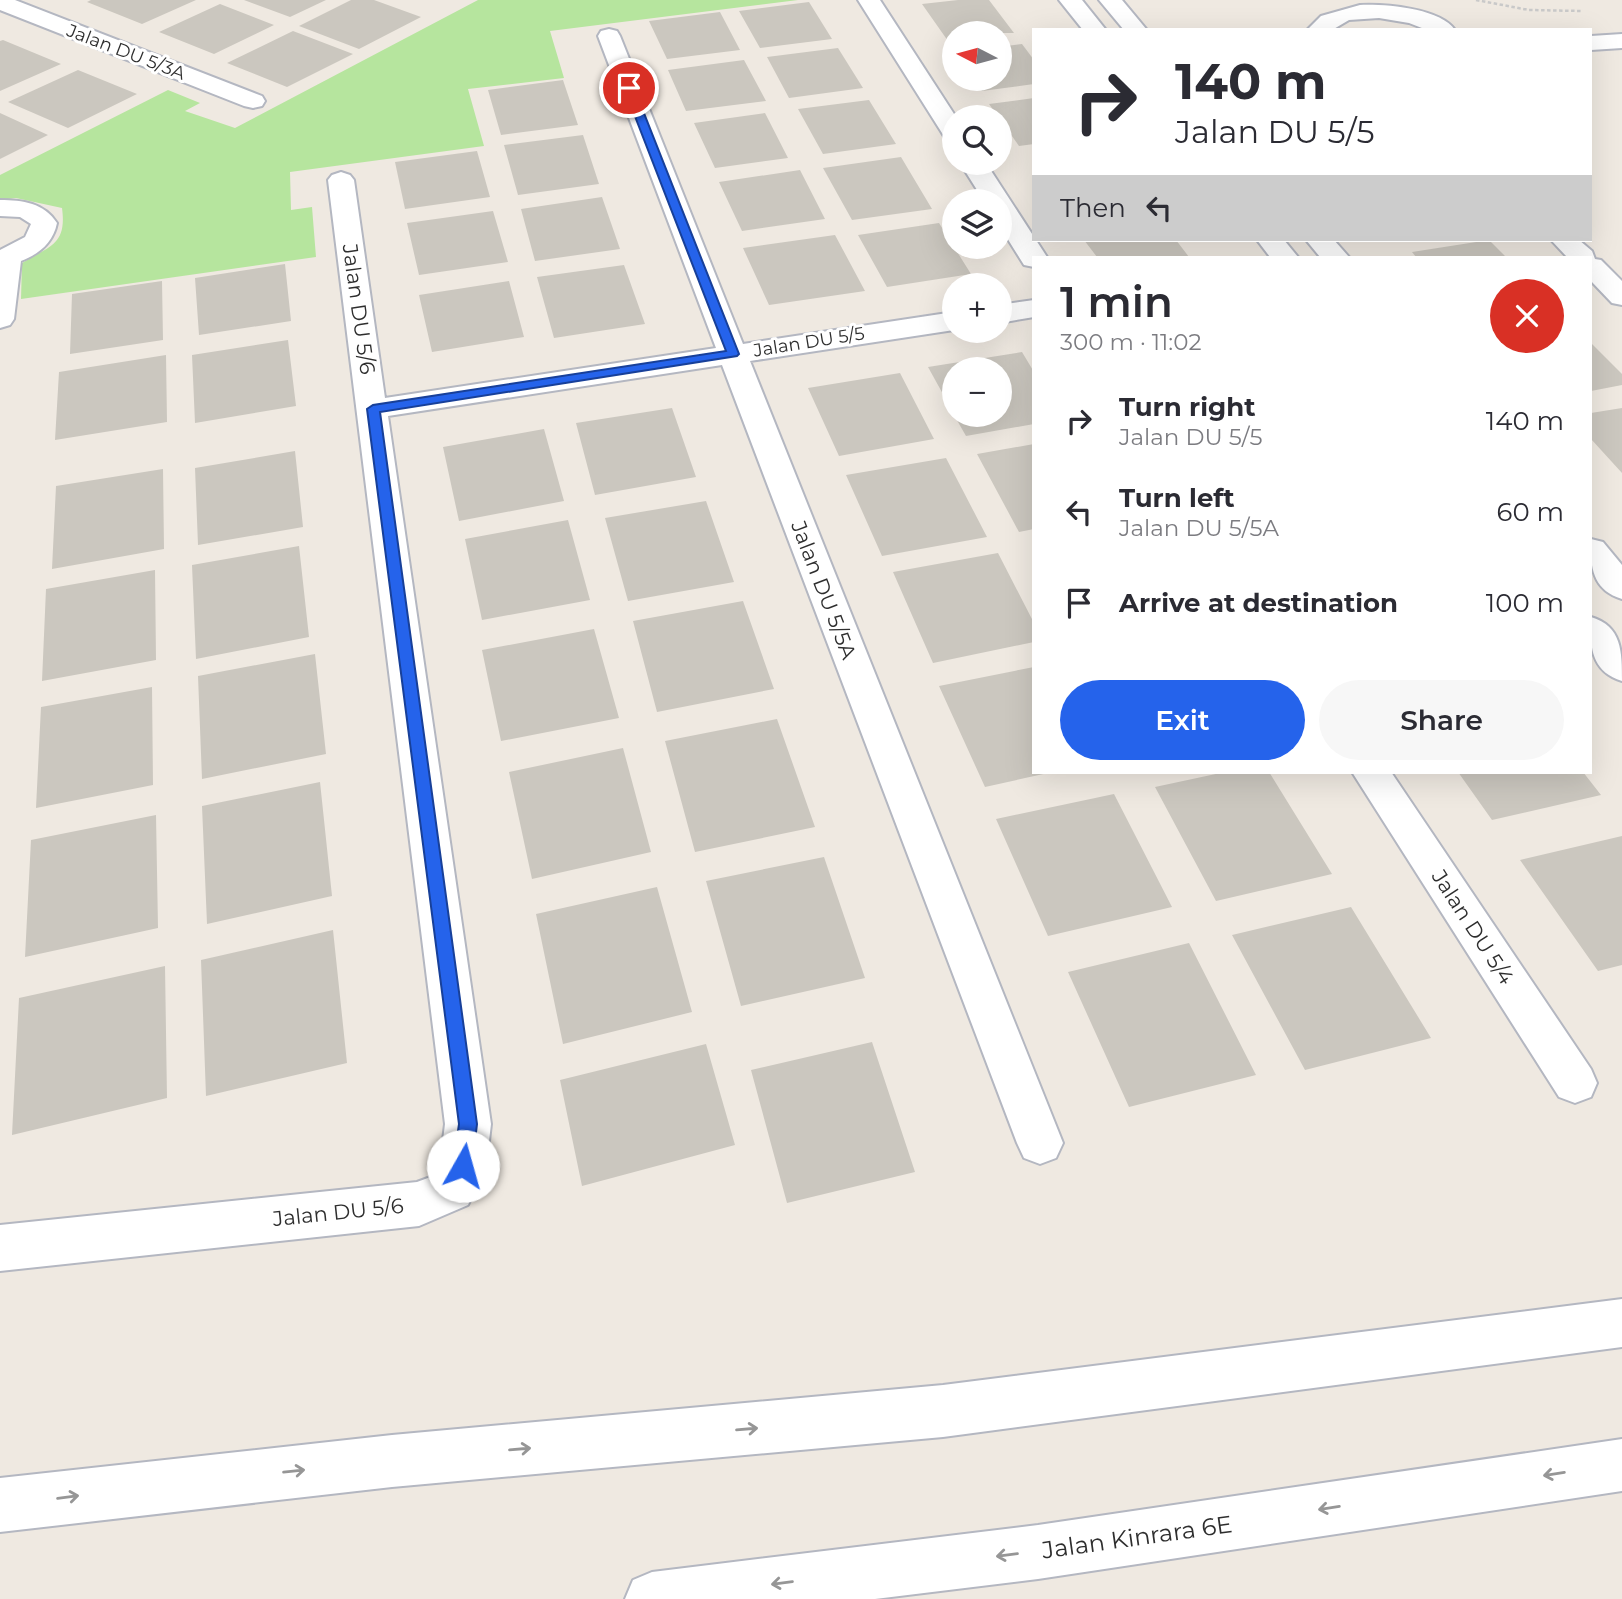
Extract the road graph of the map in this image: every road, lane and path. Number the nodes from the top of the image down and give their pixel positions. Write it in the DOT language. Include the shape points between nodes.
graph roads {
  1 [pos="869,0"];
  2 [pos="1070,0"];
  3 [pos="1110,0"];
  4 [pos="1476,0"];
  5 [pos="0,2"];
  6 [pos="1348,6"];
  7 [pos="1588,11"];
  8 [pos="1093,28"];
  9 [pos="1134,28"];
  10 [pos="1319,28"];
  11 [pos="1440,28"];
  12 [pos="609,36"];
  13 [pos="1622,41"];
  14 [pos="1592,43"];
  15 [pos="253,101"];
  16 [pos="942,114"];
  17 [pos="341,180"];
  18 [pos="0,208"];
  19 [pos="1012,225"];
  20 [pos="1272,242"];
  21 [pos="1322,242"];
  22 [pos="1566,242"];
  23 [pos="1032,256"];
  24 [pos="1283,256"];
  25 [pos="1334,256"];
  26 [pos="1581,256"];
  27 [pos="4,257"];
  28 [pos="1592,267"];
  29 [pos="1622,297"];
  30 [pos="1032,309"];
  31 [pos="1012,312"];
  32 [pos="0,319"];
  33 [pos="942,323"];
  34 [pos="733,354"];
  35 [pos="373,409"];
  36 [pos="1592,551"];
  37 [pos="1622,587"];
  38 [pos="1592,630"];
  39 [pos="1622,668"];
  40 [pos="1372,774"];
  41 [pos="1575,1083"];
  42 [pos="1040,1143"];
  43 [pos="0,1248"];
  44 [pos="1622,1323"];
  45 [pos="1622,1465"];
  46 [pos="0,1505"];
  47 [pos="652,1599"];
  1 -- 16 [label="street"];
  2 -- 8 [label="street"];
  3 -- 9 [label="street"];
  4 -- 7 [label="path" via="1529,10"];
  5 -- 15 [label="street, Jalan DU 5/3A"];
  6 -- 10 [label="street"];
  6 -- 11 [label="street" via="1399,12"];
  12 -- 34 [label="street, Jalan DU 5/5A"];
  13 -- 14 [label="street"];
  17 -- 35 [label="street, Jalan DU 5/6"];
  18 -- 27 [label="street" via="28,210 44,223 36,241"];
  19 -- 23 [label="street"];
  20 -- 24 [label="street"];
  21 -- 25 [label="street"];
  22 -- 26 [label="street"];
  27 -- 32 [label="street"];
  28 -- 29 [label="street"];
  30 -- 31 [label="street"];
  33 -- 34 [label="street, Jalan DU 5/5"];
  34 -- 35 [label="street, Jalan DU 5/5"];
  34 -- 42 [label="street, Jalan DU 5/5A"];
  35 -- 43 [label="street, Jalan DU 5/6" via="468,1124 463,1166 452,1190 419,1204"];
  36 -- 37 [label="street"];
  38 -- 39 [label="street"];
  40 -- 41 [label="street, Jalan DU 5/4"];
  46 -- 44 [label="street, one-way" via="392,1461 943,1411"];
  45 -- 47 [label="street, Jalan Kinrara 6E, one-way" via="1038,1552"];
}
